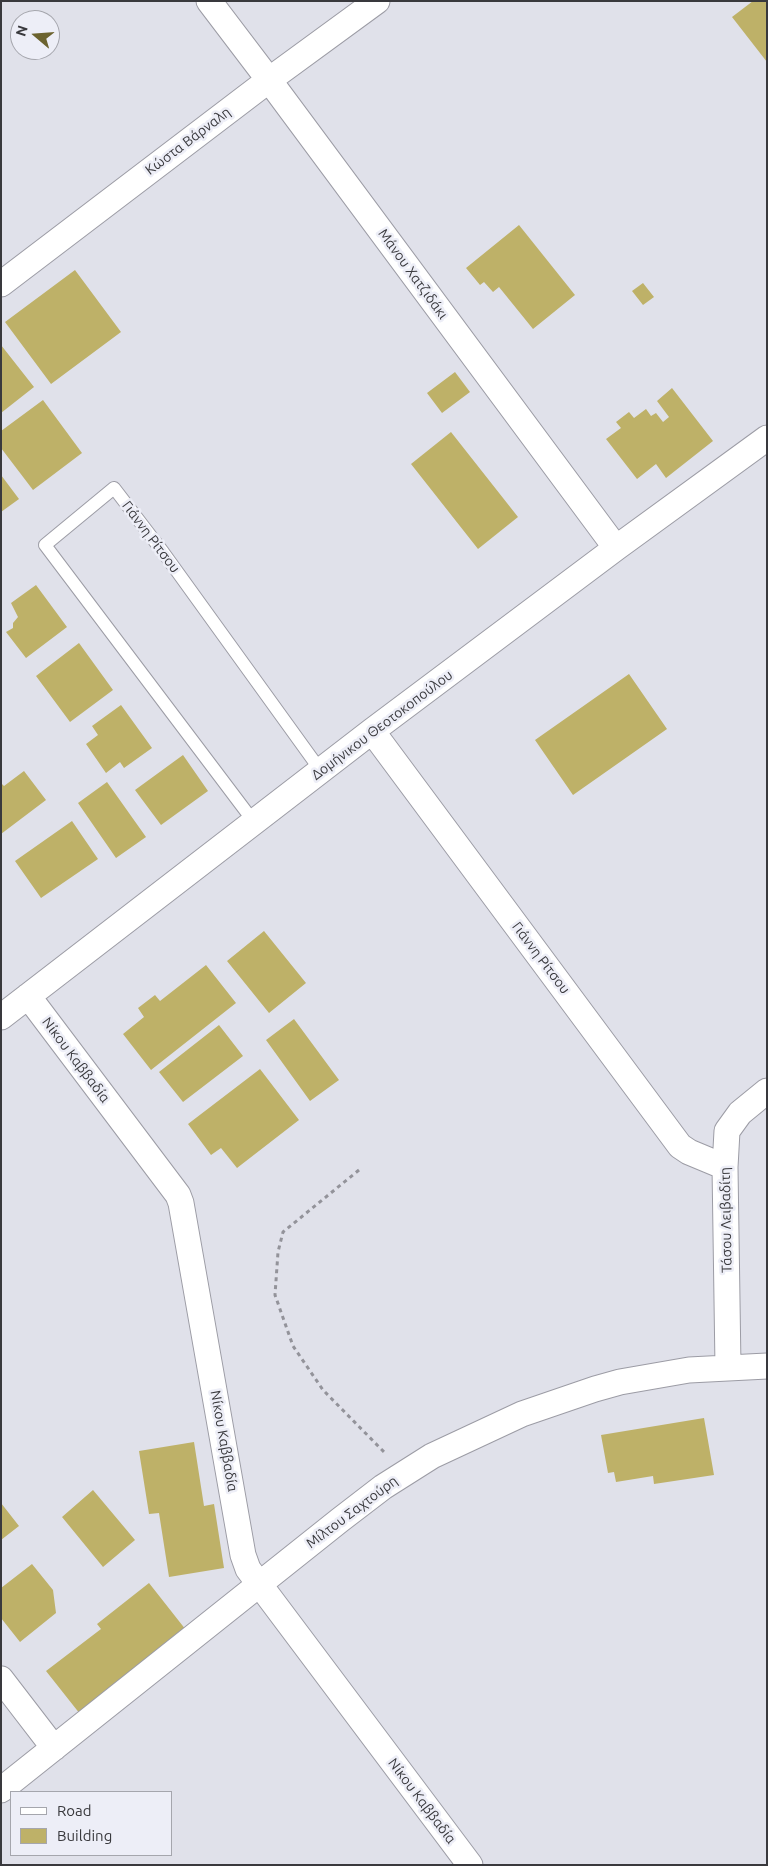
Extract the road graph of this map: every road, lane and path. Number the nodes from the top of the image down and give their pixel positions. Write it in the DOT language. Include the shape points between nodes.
graph roads {
  1 [pos="209,1"];
  2 [pos="377,1"];
  3 [pos="269,80"];
  4 [pos="1,284"];
  5 [pos="767,438"];
  6 [pos="616,548"];
  7 [pos="372,731"];
  8 [pos="321,771"];
  9 [pos="254,822"];
  10 [pos="28,996"];
  11 [pos="1,1017"];
  12 [pos="767,1090"];
  13 [pos="725,1166"];
  14 [pos="359,1170"];
  15 [pos="767,1366"];
  16 [pos="728,1367"];
  17 [pos="404,1473"];
  18 [pos="260,1584"];
  19 [pos="1,1679"];
  20 [pos="54,1748"];
  21 [pos="1,1790"];
  22 [pos="470,1865"];
  1 -- 3 [label="street, Μάνου Χατζιδάκι"];
  2 -- 3 [label="street, Κώστα Βάρναλη"];
  3 -- 4 [label="street, Κώστα Βάρναλη"];
  3 -- 6 [label="street, Μάνου Χατζιδάκι"];
  5 -- 6 [label="street, Δομήνικου Θεοτοκοπούλου"];
  6 -- 7 [label="street, Δομήνικου Θεοτοκοπούλου"];
  7 -- 8 [label="street, Δομήνικου Θεοτοκοπούλου"];
  7 -- 13 [label="street, Γιάννη Ρίτσου" via="680,1146"];
  8 -- 9 [label="street, Δομήνικου Θεοτοκοπούλου"];
  8 -- 9 [label="lane, Γιάννη Ρίτσου" via="114,488 45,545"];
  9 -- 10 [label="street, Δομήνικου Θεοτοκοπούλου"];
  10 -- 11 [label="street, Δομήνικου Θεοτοκοπούλου"];
  10 -- 18 [label="street, Νίκου Καββαδία" via="178,1195 243,1555 248,1569"];
  12 -- 13 [label="street, Τάσου Λειβαδίτη" via="740,1113 727,1131"];
  13 -- 16 [label="street, Τάσου Λειβαδίτη"];
  14 -- 17 [label="path" via="283,1232 275,1295 293,1346 323,1390"];
  15 -- 16 [label="street, Μίλτου Σαχτούρη"];
  16 -- 17 [label="street, Μίλτου Σαχτούρη" via="628,1381 557,1401 487,1429"];
  17 -- 18 [label="street, Μίλτου Σαχτούρη"];
  18 -- 20 [label="street, Μίλτου Σαχτούρη"];
  18 -- 22 [label="street, Νίκου Καββαδία"];
  19 -- 20 [label="street"];
  20 -- 21 [label="street, Μίλτου Σαχτούρη"];
}
